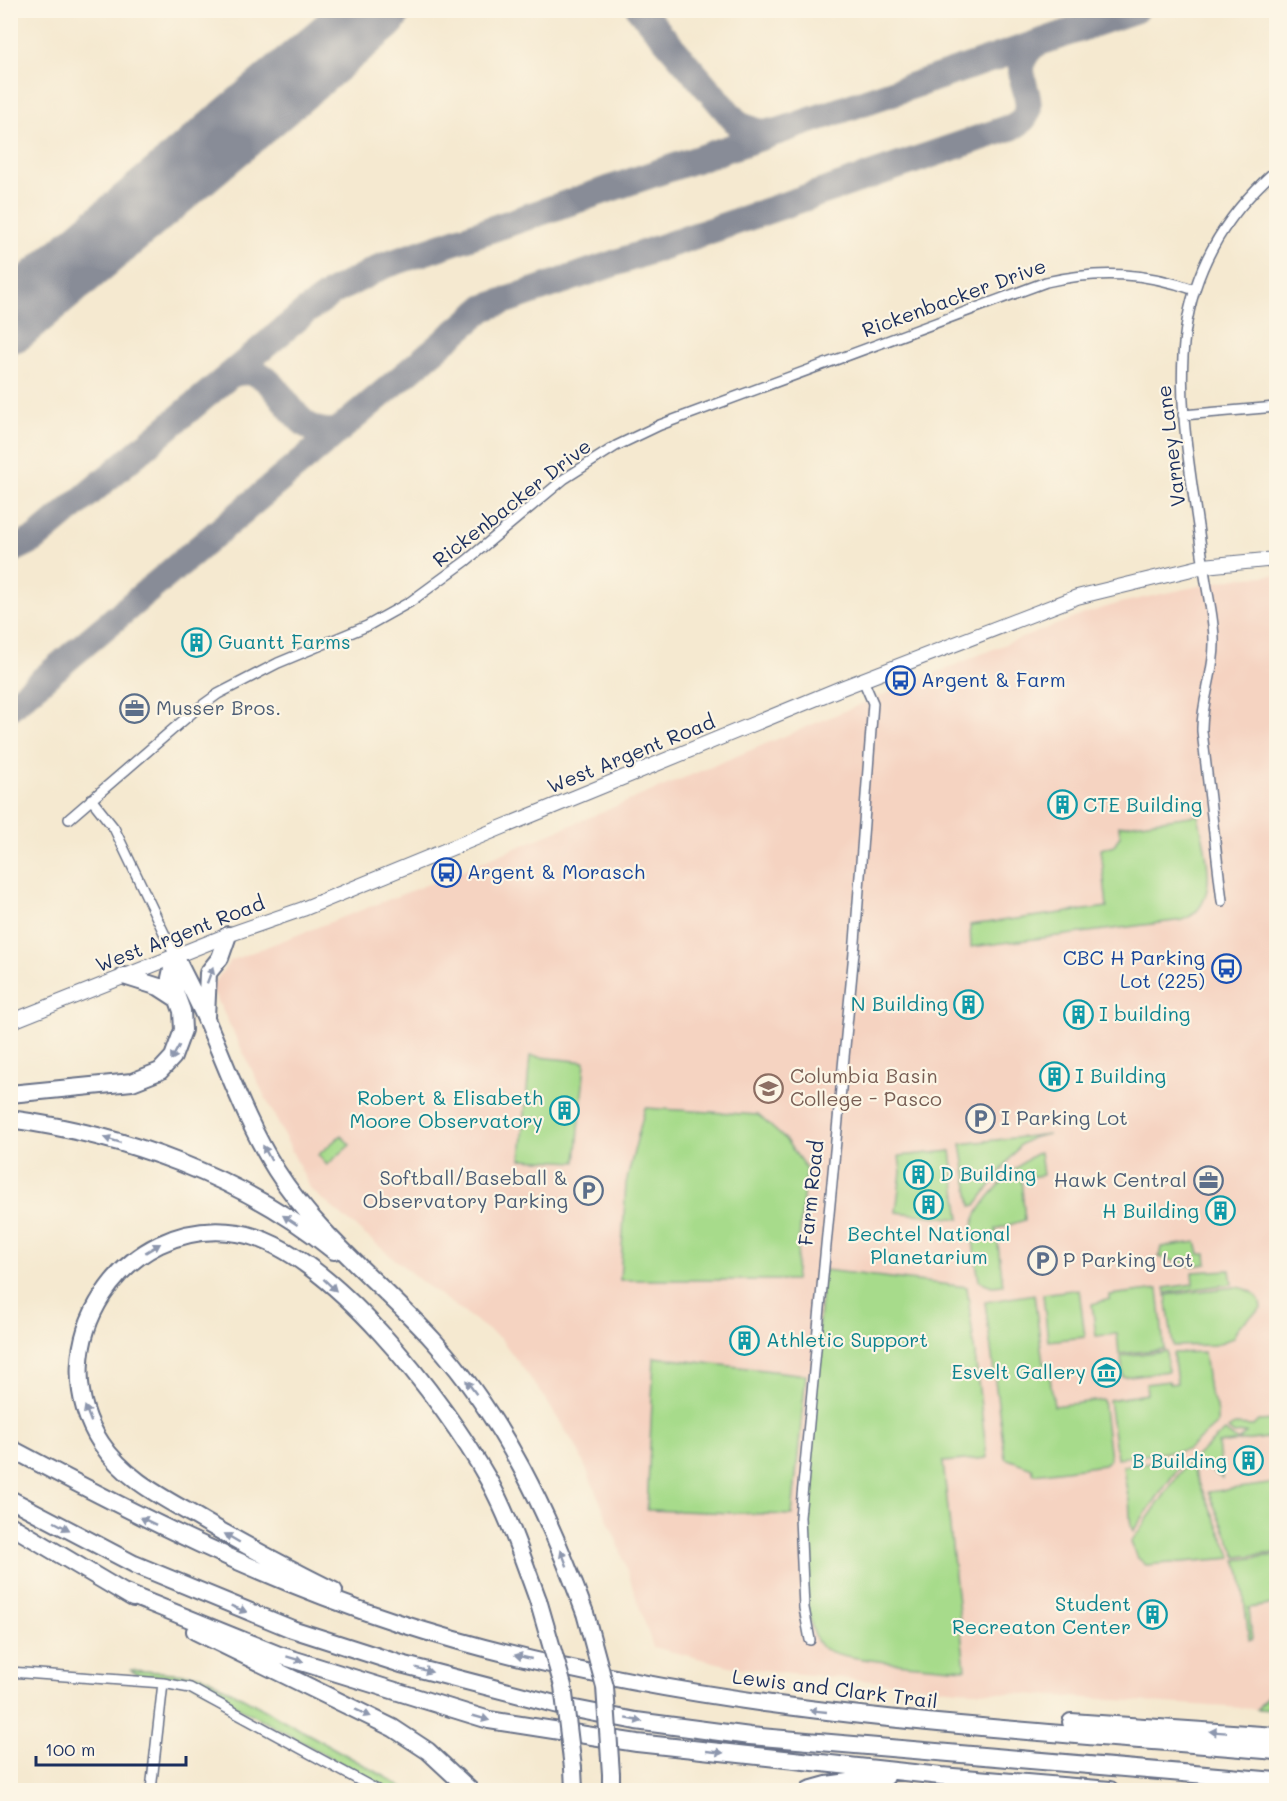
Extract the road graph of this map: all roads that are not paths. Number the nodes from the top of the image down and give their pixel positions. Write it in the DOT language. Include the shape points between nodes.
graph roads {
  1 [pos="1276,170"];
  2 [pos="1195,291"];
  3 [pos="1276,407"];
  4 [pos="1183,415"];
  5 [pos="1276,560"];
  6 [pos="1204,566"];
  7 [pos="863,680"];
  8 [pos="91,799"];
  9 [pos="69,819"];
  10 [pos="1222,902"];
  11 [pos="228,935"];
  12 [pos="175,956"];
  13 [pos="124,976"];
  14 [pos="176,998"];
  15 [pos="206,1018"];
  16 [pos="10,1022"];
  17 [pos="10,1094"];
  18 [pos="10,1119"];
  19 [pos="387,1292"];
  20 [pos="10,1448"];
  21 [pos="10,1499"];
  22 [pos="10,1525"];
  23 [pos="123,1592"];
  24 [pos="396,1622"];
  25 [pos="810,1640"];
  26 [pos="10,1672"];
  27 [pos="163,1683"];
  28 [pos="876,1717"];
  29 [pos="569,1732"];
  30 [pos="1276,1736"];
  31 [pos="1276,1751"];
  32 [pos="941,1776"];
  33 [pos="1276,1781"];
  34 [pos="611,1782"];
  35 [pos="151,1791"];
  36 [pos="377,1791"];
  37 [pos="470,1791"];
  38 [pos="574,1791"];
  39 [pos="809,1791"];
  40 [pos="1110,1791"];
  1 -- 2 [label="street, Varney Lane" via="1235,214 1210,254"];
  2 -- 4 [label="street, Varney Lane" via="1183,338"];
  2 -- 8 [label="street, Rickenbacker Drive" via="1154,277 1123,274 1093,274 1046,282 640,434 564,479 410,602 367,626 278,663 218,694"];
  3 -- 4 [label="street"];
  4 -- 6 [label="street, Varney Lane"];
  5 -- 6 [label="main road, West Argent Road"];
  6 -- 7 [label="main road, West Argent Road" via="1077,597"];
  6 -- 10 [label="street, Varney Lane" via="1214,641 1202,731"];
  7 -- 11 [label="main road, West Argent Road" via="303,909"];
  7 -- 25 [label="street, Farm Road" via="873,703 855,942 800,1517 804,1608"];
  8 -- 9 [label="street, Rickenbacker Drive"];
  8 -- 12 [label="street" via="119,837"];
  11 -- 12 [label="main road, West Argent Road"];
  15 -- 11 [label="highway, one-way" via="208,973 220,958"];
  12 -- 13 [label="main road, West Argent Road"];
  12 -- 14 [label="highway" via="170,978"];
  12 -- 15 [label="highway"];
  13 -- 14 [label="highway" via="159,987"];
  13 -- 16 [label="main road, West Argent Road"];
  14 -- 17 [label="highway, one-way" via="182,1011 181,1038 173,1057 160,1071 132,1082"];
  19 -- 15 [label="highway, one-way" via="321,1227 276,1171 237,1098"];
  19 -- 18 [label="highway, one-way" via="301,1227 209,1176 110,1139"];
  34 -- 19 [label="highway, one-way, bridge" via="605,1687 585,1613 546,1515 500,1428 458,1369"];
  24 -- 20 [label="highway, one-way" via="226,1558"];
  21 -- 33 [label="highway, one-way" via="134,1564 250,1613 401,1664 570,1708 750,1736"];
  22 -- 23 [label="highway"];
  23 -- 29 [label="highway, one-way" via="290,1658 489,1720"];
  23 -- 37 [label="highway, one-way" via="393,1728 428,1751"];
  28 -- 24 [label="highway, Lewis and Clark Trail, one-way" via="773,1706 589,1672"];
  24 -- 29 [label="highway, one-way, bridge" via="249,1548 144,1487 101,1443 81,1391 81,1346 96,1303 126,1265 160,1243 197,1233 238,1233 278,1246 311,1268 368,1320 415,1372 458,1429 494,1491 538,1600 563,1686"];
  26 -- 27 [label="street"];
  27 -- 35 [label="street"];
  27 -- 36 [label="street" via="202,1694"];
  30 -- 28 [label="highway, one-way" via="891,1710"];
  28 -- 31 [label="highway, Lewis and Clark Trail"];
  29 -- 32 [label="highway, one-way"];
  29 -- 38 [label="highway, bridge"];
  32 -- 39 [label="highway" via="883,1777"];
  32 -- 40 [label="highway"];
}
